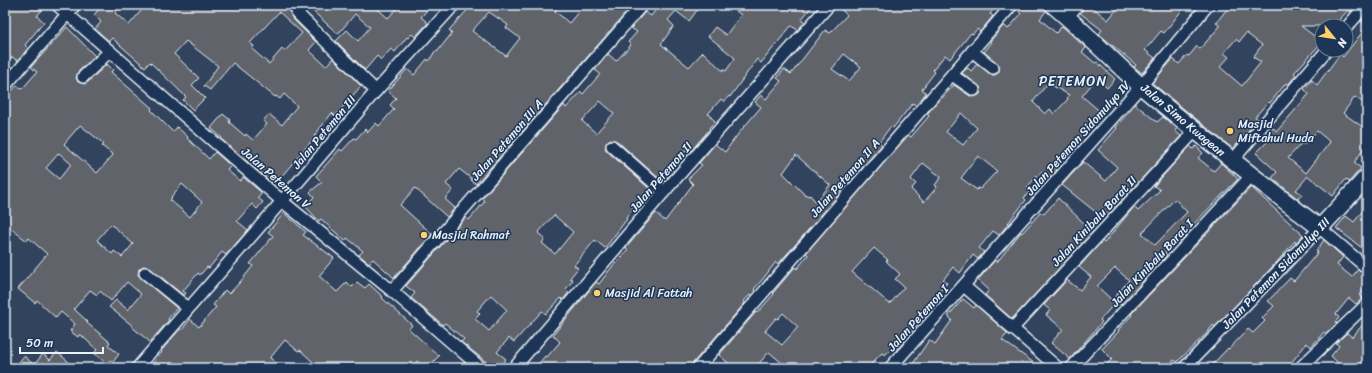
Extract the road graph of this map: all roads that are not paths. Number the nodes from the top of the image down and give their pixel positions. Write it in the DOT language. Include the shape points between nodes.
graph roads {
  1 [pos="57,5"];
  2 [pos="75,5"];
  3 [pos="642,5"];
  4 [pos="829,5"];
  5 [pos="1012,5"];
  6 [pos="1053,5"];
  7 [pos="1078,5"];
  8 [pos="1208,5"];
  9 [pos="1366,5"];
  10 [pos="448,7"];
  11 [pos="297,13"];
  12 [pos="68,14"];
  13 [pos="1067,17"];
  14 [pos="1354,19"];
  15 [pos="110,50"];
  16 [pos="972,51"];
  17 [pos="1320,58"];
  18 [pos="993,68"];
  19 [pos="952,75"];
  20 [pos="83,77"];
  21 [pos="5,86"];
  22 [pos="1141,86"];
  23 [pos="974,90"];
  24 [pos="376,91"];
  25 [pos="1195,131"];
  26 [pos="612,146"];
  27 [pos="1232,161"];
  28 [pos="1252,175"];
  29 [pos="1367,176"];
  30 [pos="664,192"];
  31 [pos="282,201"];
  32 [pos="1320,228"];
  33 [pos="1367,268"];
  34 [pos="145,273"];
  35 [pos="964,286"];
  36 [pos="392,291"];
  37 [pos="1367,304"];
  38 [pos="188,308"];
  39 [pos="1012,328"];
  40 [pos="137,368"];
  41 [pos="481,368"];
  42 [pos="514,368"];
  43 [pos="698,368"];
  44 [pos="890,368"];
  45 [pos="1058,368"];
  46 [pos="1070,368"];
  47 [pos="1184,368"];
  48 [pos="1300,368"];
  1 -- 12 [label="street, Jalan Petemon V"];
  2 -- 12 [label="street"];
  3 -- 36 [label="street, Jalan Petemon III A"];
  4 -- 30 [label="street, Jalan Petemon II"];
  5 -- 16 [label="street, Jalan Petemon II A"];
  6 -- 13 [label="street, Jalan Simo Kwagean"];
  7 -- 13 [label="street"];
  8 -- 22 [label="street, Jalan Petemon Sidomulyo IV"];
  9 -- 14 [label="street"];
  10 -- 24 [label="street, Jalan Petemon III"];
  11 -- 24 [label="street"];
  12 -- 15 [label="street, Jalan Petemon V"];
  12 -- 21 [label="street"];
  13 -- 22 [label="street, Jalan Simo Kwagean"];
  15 -- 20 [label="street"];
  15 -- 31 [label="street, Jalan Petemon V"];
  16 -- 18 [label="street"];
  16 -- 19 [label="street, Jalan Petemon II A"];
  17 -- 27 [label="street"];
  19 -- 23 [label="street"];
  19 -- 43 [label="street, Jalan Petemon II A"];
  22 -- 25 [label="street, Jalan Simo Kwagean"];
  22 -- 35 [label="street, Jalan Petemon Sidomulyo IV"];
  24 -- 31 [label="street, Jalan Petemon III"];
  25 -- 27 [label="street, Jalan Simo Kwagean"];
  25 -- 39 [label="street, Jalan Kinibalu Barat II"];
  26 -- 30 [label="street"];
  27 -- 28 [label="street, Jalan Simo Kwagean"];
  28 -- 32 [label="street, Jalan Simo Kwagean"];
  28 -- 46 [label="street, Jalan Kinibalu Barat I"];
  29 -- 32 [label="street, Jalan Petemon Sidomulyo III"];
  30 -- 42 [label="street, Jalan Petemon II"];
  31 -- 36 [label="street, Jalan Petemon V"];
  31 -- 38 [label="street, Jalan Petemon III"];
  32 -- 33 [label="street"];
  32 -- 47 [label="street, Jalan Petemon Sidomulyo III"];
  34 -- 38 [label="street"];
  35 -- 39 [label="street"];
  35 -- 44 [label="street, Jalan Petemon I"];
  36 -- 41 [label="street, Jalan Petemon V"];
  37 -- 48 [label="street"];
  38 -- 40 [label="street, Jalan Petemon III"];
  39 -- 45 [label="street"];
}
